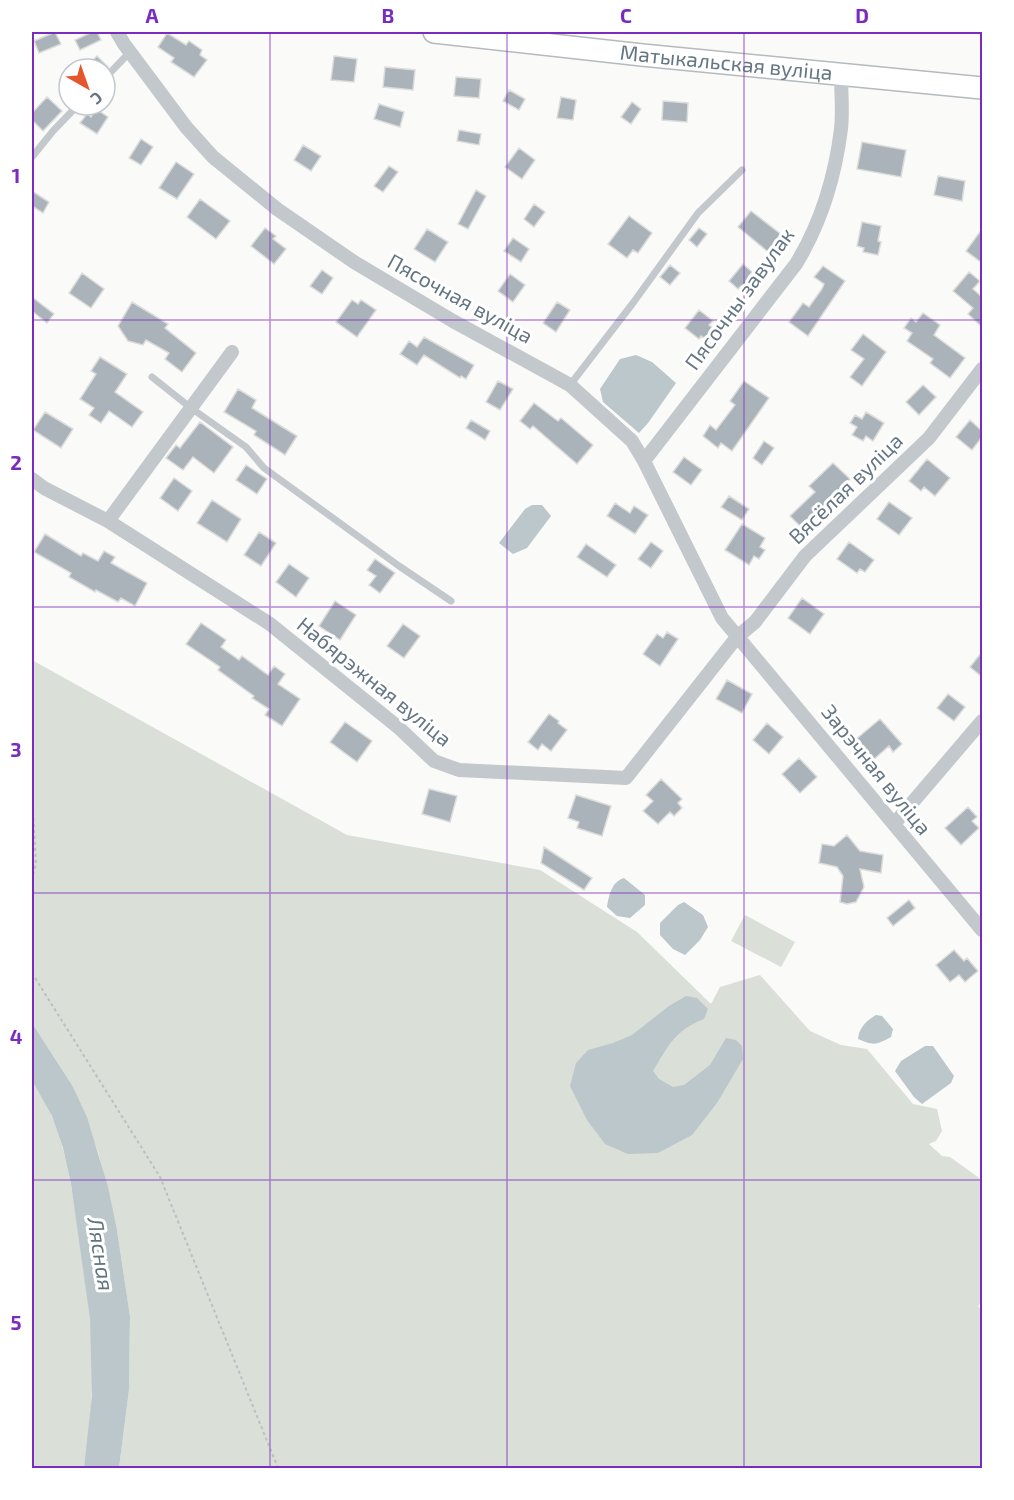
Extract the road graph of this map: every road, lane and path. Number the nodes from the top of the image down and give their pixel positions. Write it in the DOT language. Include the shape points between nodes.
graph roads {
  1 [pos="117,32"];
  2 [pos="434,32"];
  3 [pos="130,52"];
  4 [pos="117,66"];
  5 [pos="841,73"];
  6 [pos="982,88"];
  7 [pos="67,117"];
  8 [pos="32,157"];
  9 [pos="742,170"];
  10 [pos="232,352"];
  11 [pos="982,369"];
  12 [pos="152,376"];
  13 [pos="570,385"];
  14 [pos="191,408"];
  15 [pos="644,461"];
  16 [pos="32,479"];
  17 [pos="108,521"];
  18 [pos="451,601"];
  19 [pos="737,637"];
  20 [pos="982,720"];
  21 [pos="32,794"];
  22 [pos="894,825"];
  23 [pos="32,878"];
  24 [pos="982,930"];
  25 [pos="32,973"];
  26 [pos="278,1468"];
  1 -- 3 [label="street, Пясочная вуліца"];
  2 -- 5 [label="main road, Матыкальская вуліца"];
  3 -- 4 [label="lane"];
  3 -- 13 [label="street, Пясочная вуліца" via="213,157 277,209 354,262"];
  5 -- 6 [label="main road, Матыкальская вуліца"];
  5 -- 15 [label="street, Пясочны завулак" via="841,128 833,174 811,239"];
  7 -- 8 [label="lane"];
  9 -- 13 [label="lane" via="698,213"];
  10 -- 14 [label="street"];
  11 -- 19 [label="street, Вясёлая вуліца" via="928,438 805,556 755,622"];
  12 -- 14 [label="lane"];
  13 -- 15 [label="street, Пясочная вуліца" via="632,441"];
  14 -- 17 [label="street"];
  14 -- 18 [label="lane" via="246,447 264,468"];
  15 -- 19 [label="street, Пясочная вуліца" via="722,618"];
  16 -- 17 [label="street, Набярэжная вуліца"];
  17 -- 19 [label="street, Набярэжная вуліца" via="270,624 398,727 435,762 459,770 626,778"];
  19 -- 22 [label="street, Зарэчная вуліца"];
  20 -- 22 [label="street"];
  21 -- 23 [label="path" via="36,864"];
  22 -- 24 [label="street, Зарэчная вуліца"];
  25 -- 26 [label="path" via="160,1177"];
}
